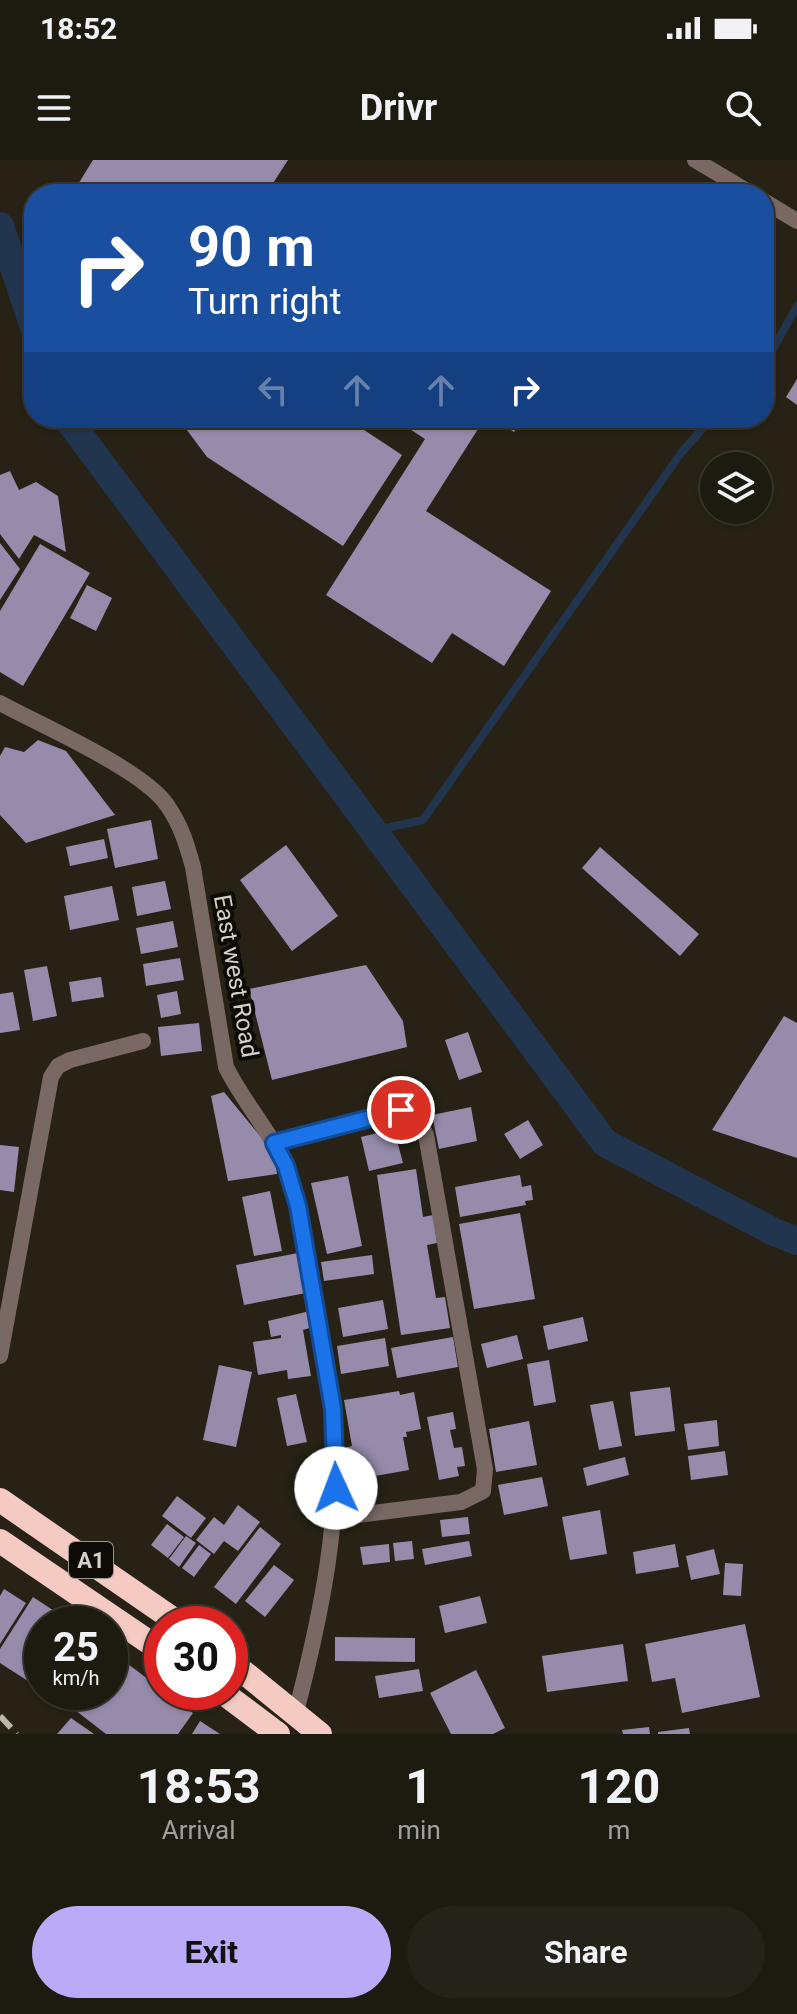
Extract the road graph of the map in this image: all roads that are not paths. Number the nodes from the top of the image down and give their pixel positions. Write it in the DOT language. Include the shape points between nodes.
graph roads {
  1 [pos="695,160"];
  2 [pos="735,184"];
  3 [pos="774,207"];
  4 [pos="797,221"];
  5 [pos="0,703"];
  6 [pos="143,1041"];
  7 [pos="274,1143"];
  8 [pos="0,1356"];
  9 [pos="0,1500"];
  10 [pos="333,1518"];
  11 [pos="0,1541"];
  12 [pos="154,1606"];
  13 [pos="144,1639"];
  14 [pos="248,1676"];
  15 [pos="246,1710"];
  16 [pos="295,1716"];
  17 [pos="278,1734"];
  18 [pos="320,1734"];
  1 -- 2 [label="street"];
  3 -- 4 [label="street"];
  5 -- 7 [label="street, East west Road" via="146,784 166,804 184,835 193,867 226,1067"];
  6 -- 8 [label="street" via="70,1060 51,1077"];
  7 -- 10 [label="street, East west Road" via="298,1206 333,1409"];
  7 -- 10 [label="street" via="401,1110 417,1116 426,1135 485,1469 483,1491 461,1502"];
  9 -- 12 [label="highway, A1"];
  10 -- 16 [label="street, East west Road" via="317,1631"];
  11 -- 13 [label="highway, A1"];
  14 -- 16 [label="highway"];
  15 -- 17 [label="highway"];
  16 -- 18 [label="highway"];
}
